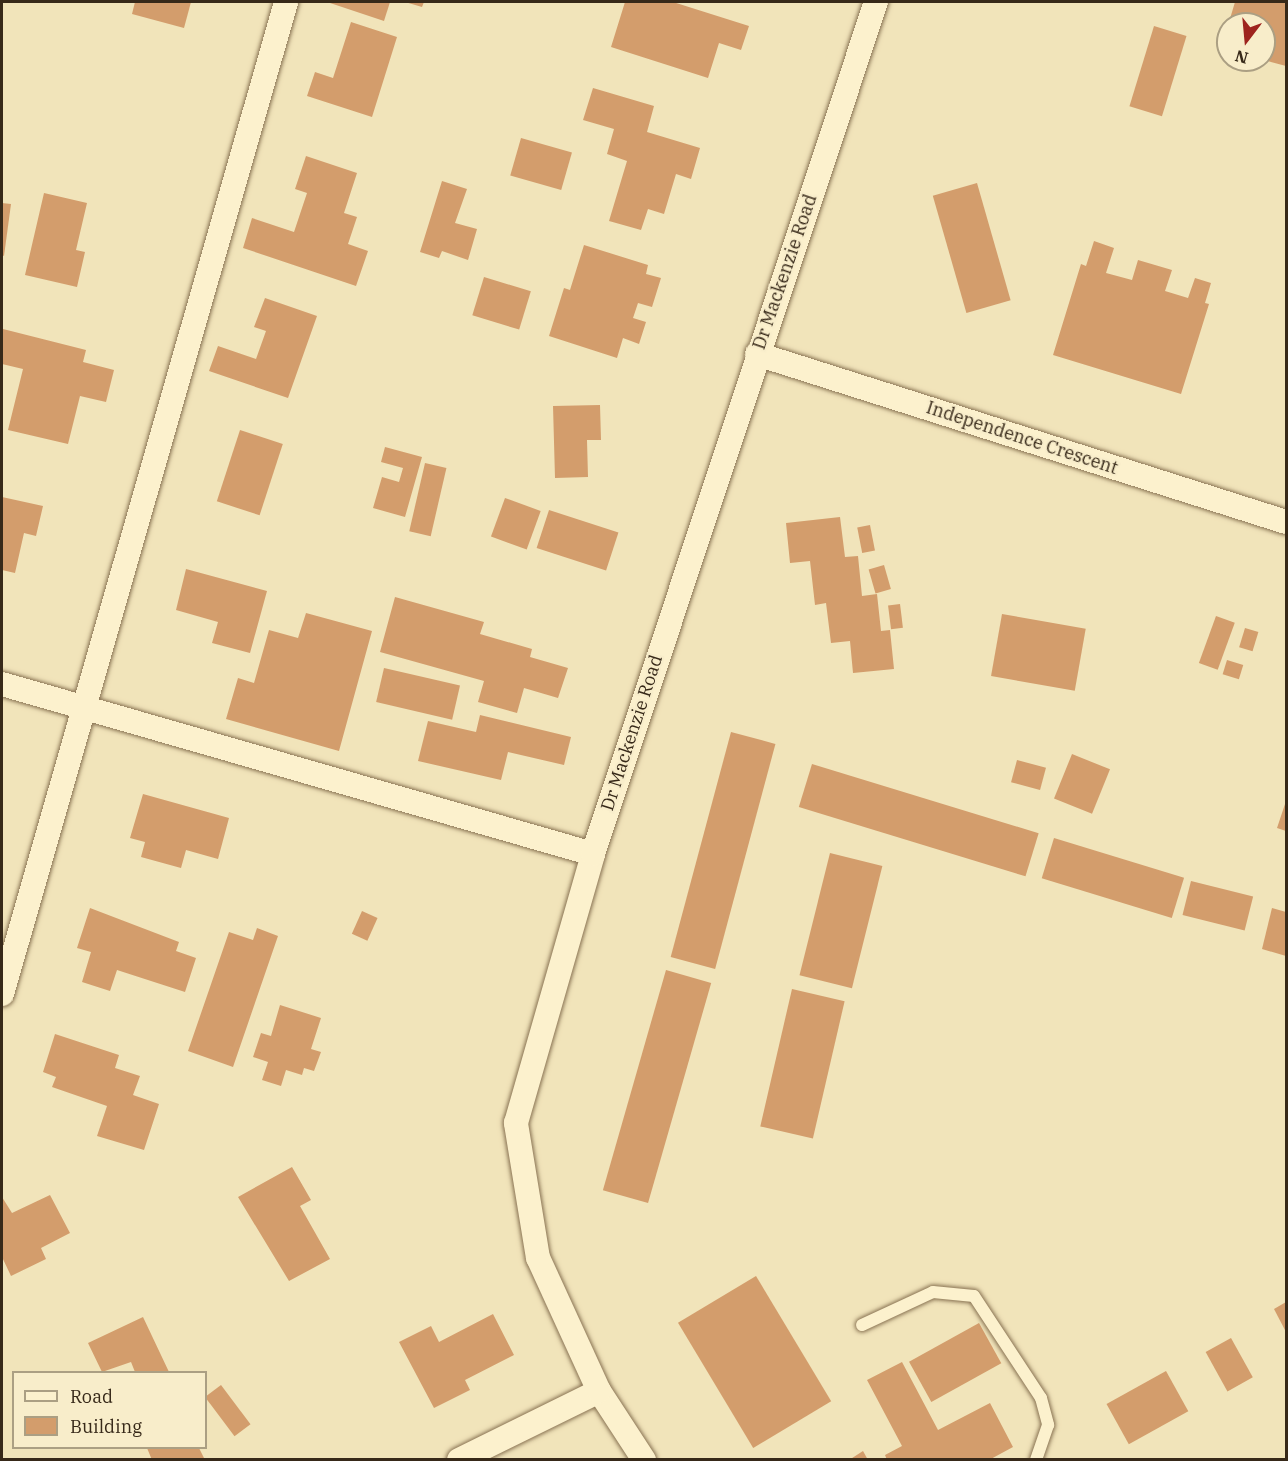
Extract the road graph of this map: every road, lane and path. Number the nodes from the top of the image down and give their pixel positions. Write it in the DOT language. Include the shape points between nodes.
graph roads {
  1 [pos="286,2"];
  2 [pos="876,2"];
  3 [pos="757,354"];
  4 [pos="1287,522"];
  5 [pos="2,684"];
  6 [pos="82,706"];
  7 [pos="593,854"];
  8 [pos="2,994"];
  9 [pos="862,1325"];
  10 [pos="599,1391"];
  11 [pos="459,1460"];
  12 [pos="644,1460"];
  13 [pos="1036,1460"];
  1 -- 6 [label="street"];
  2 -- 3 [label="street, Dr Mackenzie Road"];
  3 -- 4 [label="street, Independence Crescent"];
  3 -- 7 [label="street, Dr Mackenzie Road"];
  5 -- 6 [label="street"];
  6 -- 7 [label="street"];
  6 -- 8 [label="street"];
  7 -- 10 [label="street, Dr Mackenzie Road" via="516,1122 538,1257"];
  9 -- 13 [label="lane" via="933,1292 974,1296 1041,1398 1048,1425"];
  10 -- 11 [label="street"];
  10 -- 12 [label="street, Dr Mackenzie Road"];
}
